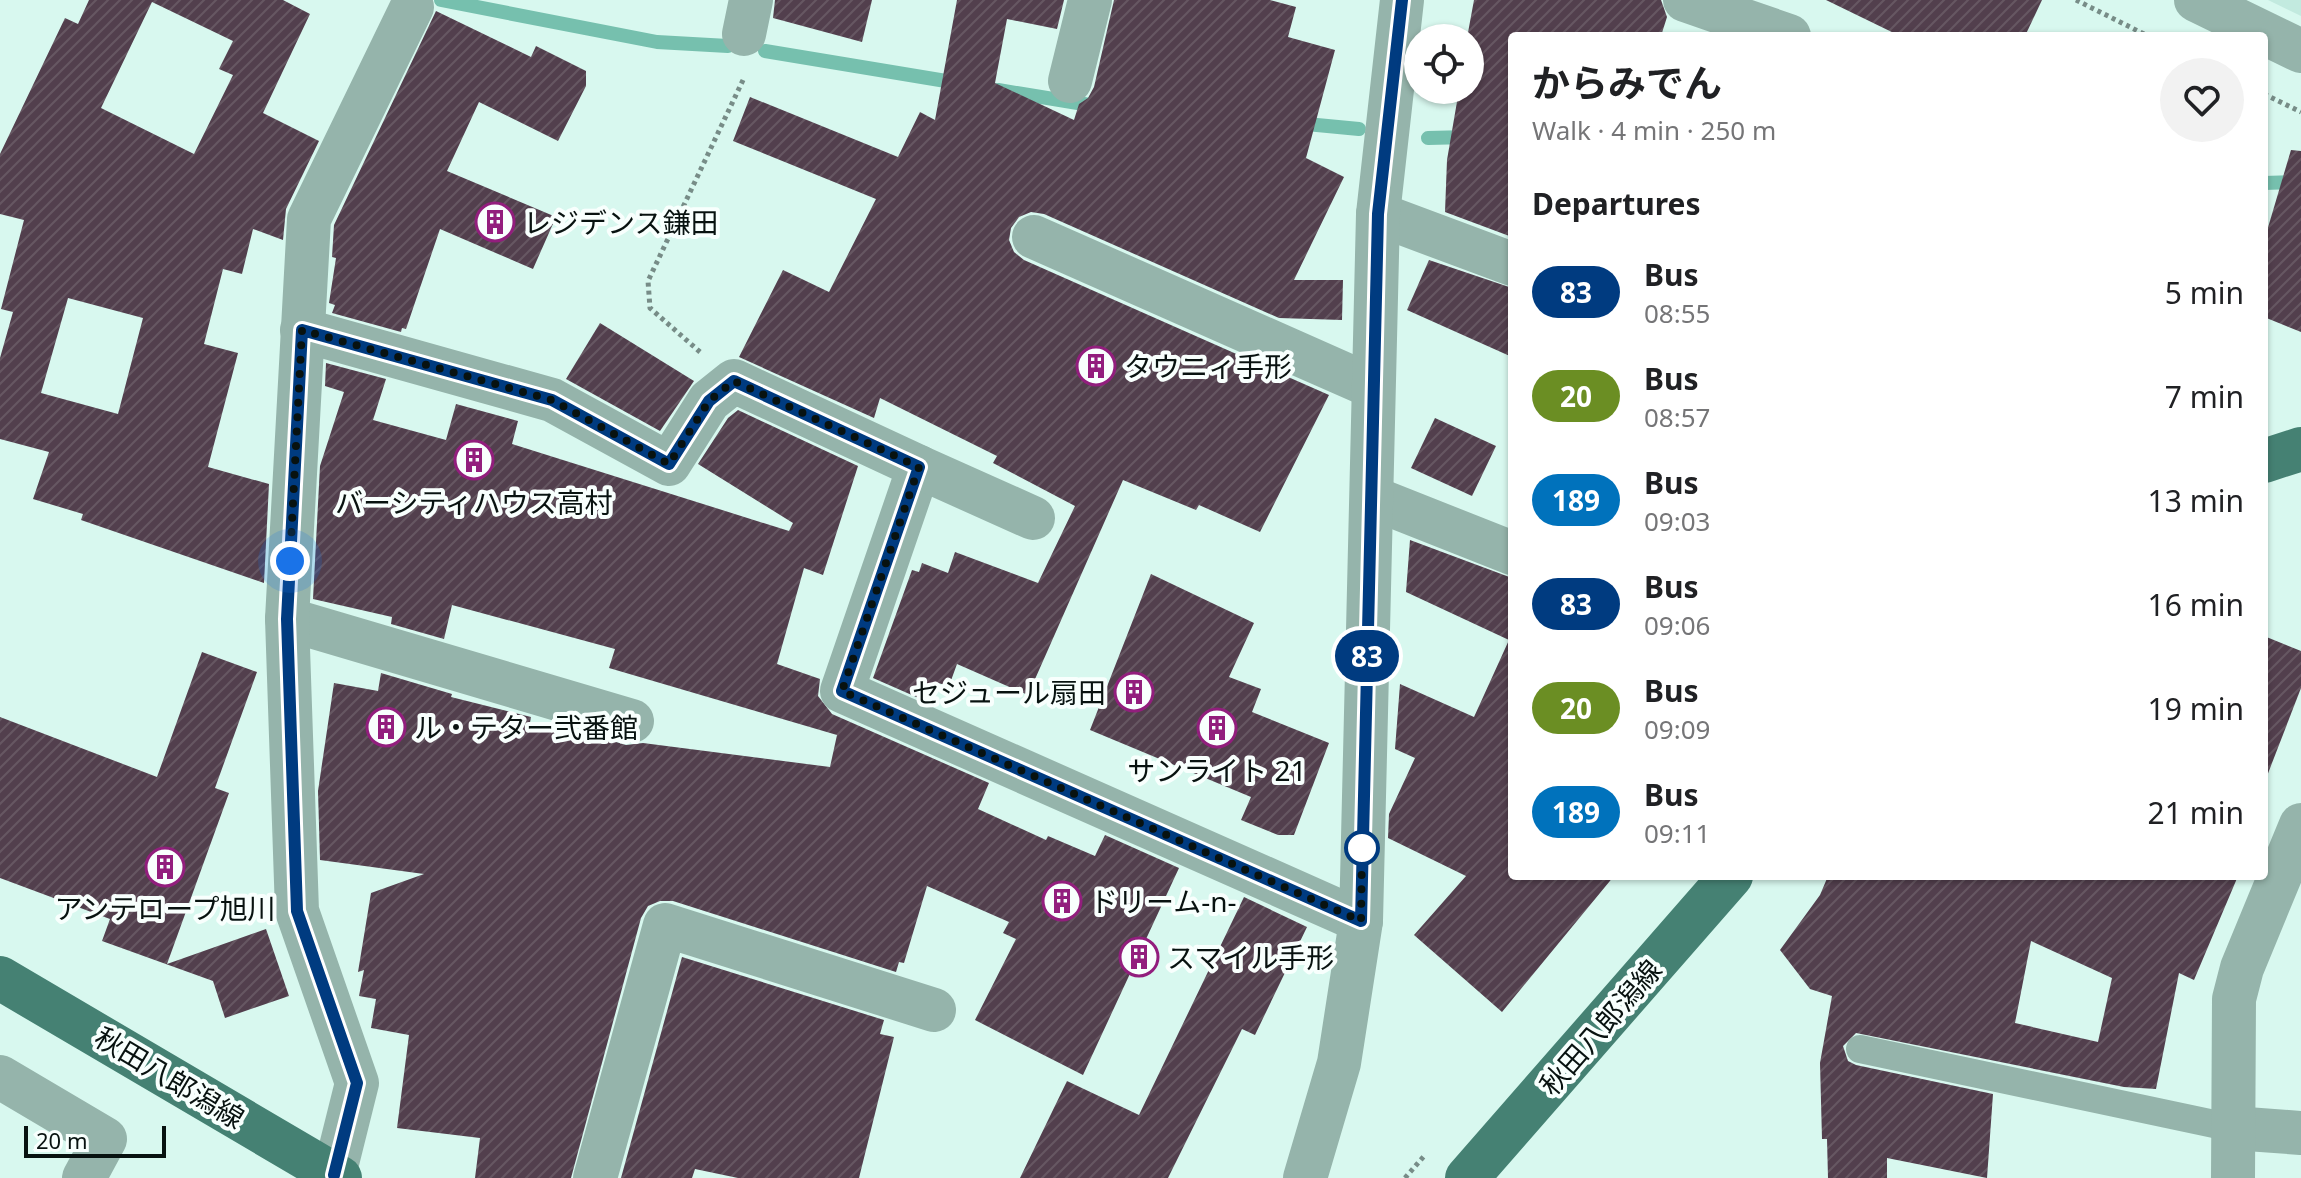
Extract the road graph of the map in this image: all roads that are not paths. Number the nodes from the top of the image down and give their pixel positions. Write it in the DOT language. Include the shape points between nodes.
graph roads {
  1 [pos="1090,0"];
  2 [pos="1402,0"];
  3 [pos="1685,0"];
  4 [pos="2196,0"];
  5 [pos="412,7"];
  6 [pos="1777,32"];
  7 [pos="2262,32"];
  8 [pos="2268,35"];
  9 [pos="2301,51"];
  10 [pos="1070,81"];
  11 [pos="1378,214"];
  12 [pos="1034,237"];
  13 [pos="1508,263"];
  14 [pos="302,330"];
  15 [pos="1371,386"];
  16 [pos="2301,449"];
  17 [pos="2268,460"];
  18 [pos="919,467"];
  19 [pos="1373,498"];
  20 [pos="1033,518"];
  21 [pos="1508,551"];
  22 [pos="287,619"];
  23 [pos="632,721"];
  24 [pos="2301,825"];
  25 [pos="2283,865"];
  26 [pos="1728,880"];
  27 [pos="1361,921"];
  28 [pos="0,978"];
  29 [pos="934,1010"];
  30 [pos="1860,1049"];
  31 [pos="0,1077"];
  32 [pos="2233,1128"];
  33 [pos="2301,1133"];
  34 [pos="337,1176"];
  35 [pos="84,1178"];
  36 [pos="595,1178"];
  37 [pos="1305,1178"];
  38 [pos="1467,1178"];
  39 [pos="2233,1178"];
  1 -- 10 [label="street"];
  2 -- 11 [label="street"];
  3 -- 6 [label="street"];
  4 -- 7 [label="street"];
  5 -- 14 [label="street" via="309,219"];
  8 -- 9 [label="street"];
  11 -- 13 [label="street"];
  11 -- 15 [label="street"];
  12 -- 15 [label="street"];
  14 -- 18 [label="street" via="552,400 669,464 709,401 734,381"];
  14 -- 22 [label="street"];
  15 -- 19 [label="street"];
  16 -- 17 [label="main road"];
  18 -- 20 [label="street"];
  18 -- 27 [label="street" via="842,691"];
  19 -- 21 [label="street"];
  19 -- 27 [label="street"];
  22 -- 23 [label="street"];
  22 -- 34 [label="street" via="297,911 357,1083"];
  24 -- 25 [label="street"];
  25 -- 32 [label="street" via="2234,999"];
  26 -- 38 [label="main road, 秋田八郎潟線"];
  27 -- 37 [label="street" via="1339,1063"];
  28 -- 34 [label="main road, 秋田八郎潟線"];
  29 -- 36 [label="street" via="665,925"];
  30 -- 32 [label="lane"];
  31 -- 35 [label="street" via="105,1139"];
  32 -- 33 [label="street"];
  32 -- 39 [label="street"];
}
